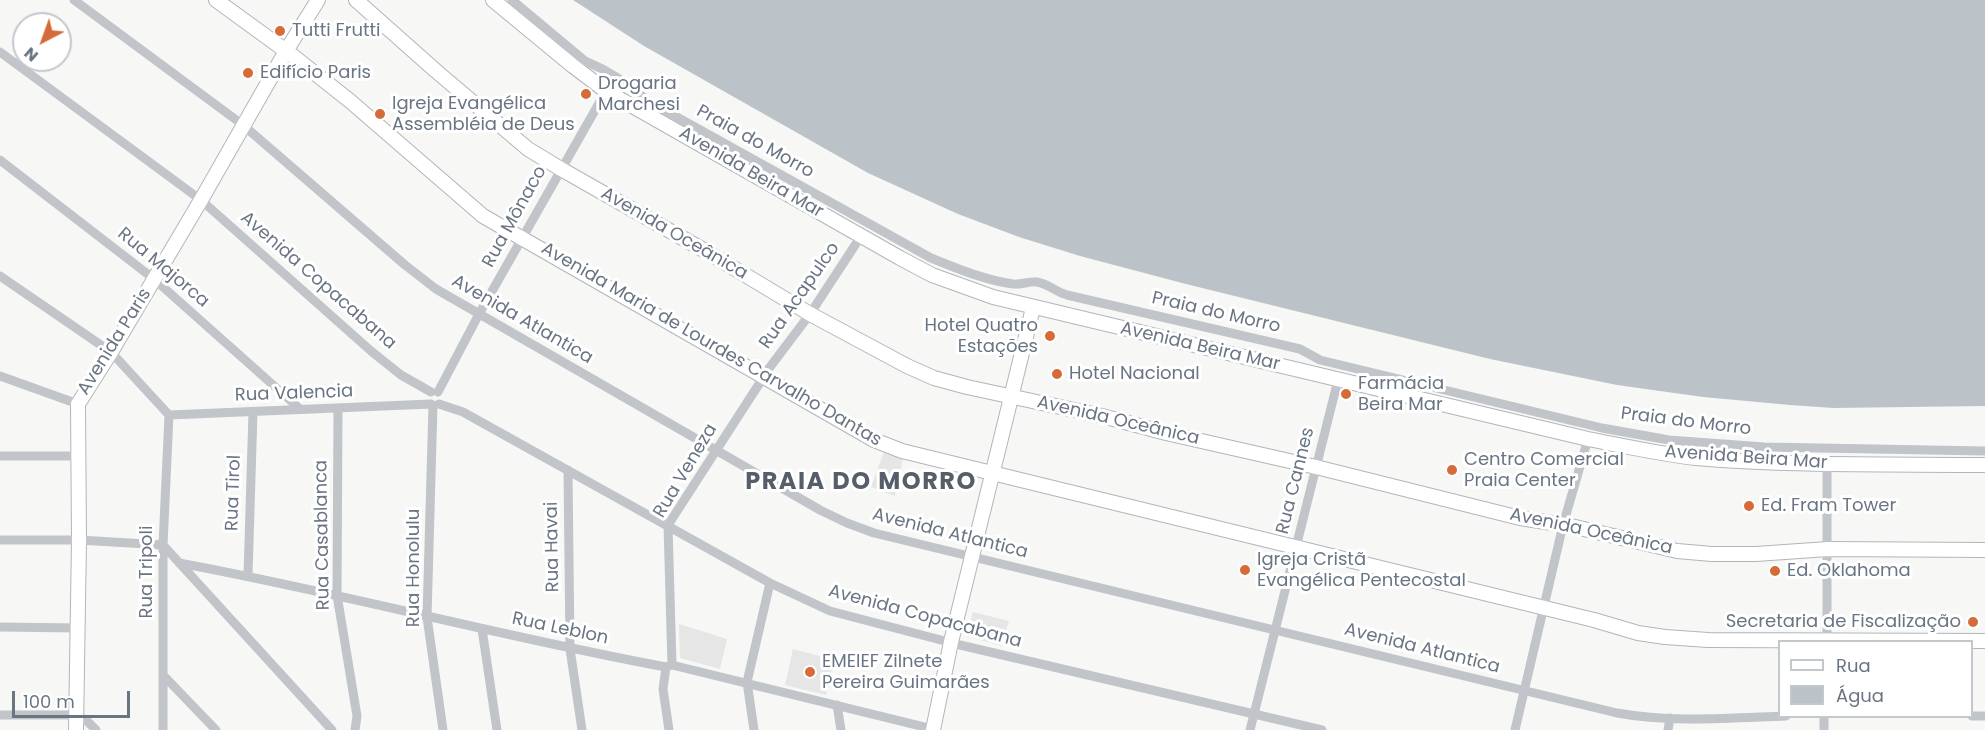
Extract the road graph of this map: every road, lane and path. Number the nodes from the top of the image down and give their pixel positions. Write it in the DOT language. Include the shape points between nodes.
graph roads {
  1 [pos="74,0"];
  2 [pos="216,0"];
  3 [pos="318,0"];
  4 [pos="356,0"];
  5 [pos="494,0"];
  6 [pos="512,0"];
  7 [pos="286,51"];
  8 [pos="0,52"];
  9 [pos="606,91"];
  10 [pos="243,125"];
  11 [pos="0,160"];
  12 [pos="561,169"];
  13 [pos="201,200"];
  14 [pos="861,236"];
  15 [pos="522,238"];
  16 [pos="0,276"];
  17 [pos="154,279"];
  18 [pos="1033,308"];
  19 [pos="479,314"];
  20 [pos="810,314"];
  21 [pos="111,352"];
  22 [pos="0,376"];
  23 [pos="765,376"];
  24 [pos="1338,380"];
  25 [pos="1011,397"];
  26 [pos="432,399"];
  27 [pos="78,404"];
  28 [pos="300,409"];
  29 [pos="338,409"];
  30 [pos="253,412"];
  31 [pos="169,415"];
  32 [pos="1588,440"];
  33 [pos="716,451"];
  34 [pos="1985,451"];
  35 [pos="0,456"];
  36 [pos="79,456"];
  37 [pos="1827,464"];
  38 [pos="1985,465"];
  39 [pos="1316,467"];
  40 [pos="568,470"];
  41 [pos="992,473"];
  42 [pos="668,525"];
  43 [pos="1563,525"];
  44 [pos="0,540"];
  45 [pos="79,540"];
  46 [pos="163,545"];
  47 [pos="1296,547"];
  48 [pos="1828,549"];
  49 [pos="1985,550"];
  50 [pos="972,557"];
  51 [pos="179,563"];
  52 [pos="248,575"];
  53 [pos="770,583"];
  54 [pos="337,595"];
  55 [pos="1545,608"];
  56 [pos="427,617"];
  57 [pos="0,627"];
  58 [pos="78,628"];
  59 [pos="482,629"];
  60 [pos="1275,630"];
  61 [pos="1827,640"];
  62 [pos="951,642"];
  63 [pos="570,649"];
  64 [pos="669,666"];
  65 [pos="164,675"];
  66 [pos="747,682"];
  67 [pos="1525,691"];
  68 [pos="837,705"];
  69 [pos="1254,714"];
  70 [pos="0,715"];
  71 [pos="76,715"];
  72 [pos="1778,717"];
  73 [pos="1670,718"];
  74 [pos="1737,718"];
  75 [pos="933,729"];
  76 [pos="76,730"];
  77 [pos="96,730"];
  78 [pos="163,730"];
  79 [pos="216,730"];
  80 [pos="332,730"];
  81 [pos="355,730"];
  82 [pos="443,730"];
  83 [pos="497,730"];
  84 [pos="582,730"];
  85 [pos="669,730"];
  86 [pos="754,730"];
  87 [pos="841,730"];
  88 [pos="1250,730"];
  89 [pos="1322,730"];
  90 [pos="1515,730"];
  91 [pos="1668,730"];
  92 [pos="1737,730"];
  1 -- 10 [label="street, Avenida Atlantica"];
  2 -- 7 [label="street, Avenida Maria de Lourdes Carvalho Dantas"];
  3 -- 7 [label="street, Avenida Paris"];
  4 -- 12 [label="street, Avenida Oceânica" via="528,149"];
  5 -- 9 [label="street, Avenida Beira Mar"];
  6 -- 34 [label="street, Praia do Morro" via="585,61 648,101 931,258 970,273 1017,284 1037,282 1067,296 1300,349 1320,360 1602,428 1669,440 1726,446"];
  7 -- 10 [label="street, Avenida Paris"];
  7 -- 15 [label="street, Avenida Maria de Lourdes Carvalho Dantas" via="483,216"];
  8 -- 13 [label="street, Avenida Copacabana"];
  9 -- 12 [label="street, Rua Mônaco"];
  9 -- 14 [label="street, Avenida Beira Mar"];
  10 -- 13 [label="street, Avenida Paris"];
  10 -- 19 [label="street, Avenida Atlantica" via="405,265"];
  11 -- 17 [label="street, Rua Majorca"];
  12 -- 15 [label="street, Rua Mônaco"];
  12 -- 20 [label="street, Avenida Oceânica"];
  13 -- 17 [label="street, Avenida Paris"];
  13 -- 26 [label="street, Avenida Copacabana" via="371,351"];
  14 -- 18 [label="street, Avenida Beira Mar" via="932,275"];
  14 -- 20 [label="street, Rua Acapulco"];
  15 -- 19 [label="street, Rua Mônaco"];
  15 -- 23 [label="street, Avenida Maria de Lourdes Carvalho Dantas"];
  16 -- 21 [label="street"];
  17 -- 21 [label="street, Avenida Paris"];
  17 -- 28 [label="street, Rua Majorca"];
  18 -- 24 [label="street, Avenida Beira Mar"];
  18 -- 25 [label="street"];
  19 -- 26 [label="street, Rua Mônaco"];
  19 -- 33 [label="street, Avenida Atlantica"];
  20 -- 23 [label="street, Rua Acapulco"];
  20 -- 25 [label="street, Avenida Oceânica" via="919,372"];
  21 -- 27 [label="street, Avenida Paris"];
  21 -- 31 [label="street"];
  22 -- 27 [label="street"];
  23 -- 33 [label="street, Rua Veneza"];
  23 -- 41 [label="street, Avenida Maria de Lourdes Carvalho Dantas" via="874,440 902,451"];
  24 -- 32 [label="street, Avenida Beira Mar"];
  24 -- 39 [label="street, Rua Cannes"];
  25 -- 39 [label="street, Avenida Oceânica"];
  25 -- 41 [label="street"];
  26 -- 29 [label="street, Rua Valencia"];
  26 -- 40 [label="street, Avenida Copacabana"];
  26 -- 56 [label="street, Rua Honolulu"];
  27 -- 36 [label="street, Avenida Paris"];
  28 -- 29 [label="street, Rua Valencia"];
  28 -- 30 [label="street, Rua Valencia"];
  29 -- 54 [label="street, Rua Casablanca"];
  30 -- 31 [label="street, Rua Valencia"];
  30 -- 52 [label="street, Rua Tirol"];
  31 -- 46 [label="street, Rua Tripoli"];
  32 -- 37 [label="street, Avenida Beira Mar" via="1696,458"];
  32 -- 43 [label="street"];
  33 -- 42 [label="street, Rua Veneza"];
  33 -- 50 [label="street, Avenida Atlantica" via="847,523"];
  35 -- 36 [label="street"];
  36 -- 45 [label="street, Avenida Paris"];
  37 -- 38 [label="street, Avenida Beira Mar"];
  37 -- 48 [label="street"];
  39 -- 43 [label="street, Avenida Oceânica" via="1520,518"];
  39 -- 47 [label="street, Rua Cannes"];
  40 -- 42 [label="street, Avenida Copacabana"];
  40 -- 63 [label="street, Rua Havai"];
  41 -- 47 [label="street, Avenida Maria de Lourdes Carvalho Dantas"];
  41 -- 50 [label="street"];
  42 -- 53 [label="street, Avenida Copacabana"];
  42 -- 64 [label="street, Rua Veneza"];
  43 -- 48 [label="street, Avenida Oceânica" via="1693,552 1756,554"];
  43 -- 55 [label="street"];
  44 -- 45 [label="street"];
  45 -- 46 [label="street"];
  45 -- 58 [label="street, Avenida Paris"];
  46 -- 51 [label="street"];
  46 -- 65 [label="street, Rua Tripoli"];
  47 -- 55 [label="street, Avenida Maria de Lourdes Carvalho Dantas"];
  47 -- 60 [label="street, Rua Cannes"];
  48 -- 49 [label="street, Avenida Oceânica"];
  48 -- 61 [label="street"];
  50 -- 60 [label="street, Avenida Atlantica"];
  50 -- 62 [label="street"];
  51 -- 52 [label="street, Rua Leblon"];
  51 -- 80 [label="street"];
  52 -- 54 [label="street, Rua Leblon"];
  53 -- 62 [label="street, Avenida Copacabana" via="830,610"];
  53 -- 66 [label="street"];
  54 -- 56 [label="street, Rua Leblon"];
  54 -- 81 [label="street, Rua Casablanca" via="357,716"];
  55 -- 61 [label="street, Avenida Maria de Lourdes Carvalho Dantas" via="1665,637"];
  55 -- 67 [label="street"];
  56 -- 59 [label="street, Rua Leblon"];
  56 -- 82 [label="street, Rua Honolulu"];
  57 -- 58 [label="street"];
  58 -- 71 [label="street, Avenida Paris"];
  59 -- 63 [label="street, Rua Leblon"];
  59 -- 83 [label="street"];
  60 -- 67 [label="street, Avenida Atlantica"];
  60 -- 69 [label="street, Rua Cannes"];
  62 -- 69 [label="street, Avenida Copacabana"];
  62 -- 75 [label="street"];
  63 -- 64 [label="street, Rua Leblon"];
  63 -- 84 [label="street, Rua Havai"];
  64 -- 66 [label="street, Rua Leblon"];
  64 -- 85 [label="street, Rua Veneza" via="663,689"];
  65 -- 78 [label="street, Rua Tripoli"];
  65 -- 79 [label="street"];
  66 -- 68 [label="street, Rua Leblon"];
  66 -- 86 [label="street"];
  67 -- 73 [label="street, Avenida Atlantica" via="1617,713"];
  67 -- 90 [label="street"];
  68 -- 75 [label="street, Rua Leblon"];
  68 -- 87 [label="street"];
  69 -- 88 [label="street, Rua Cannes"];
  69 -- 89 [label="street, Avenida Copacabana"];
  70 -- 71 [label="street"];
  71 -- 76 [label="street, Avenida Paris"];
  71 -- 77 [label="street"];
  72 -- 74 [label="street, Avenida Atlantica"];
  73 -- 74 [label="street, Avenida Atlantica"];
  73 -- 91 [label="street"];
  74 -- 92 [label="street"];
}
